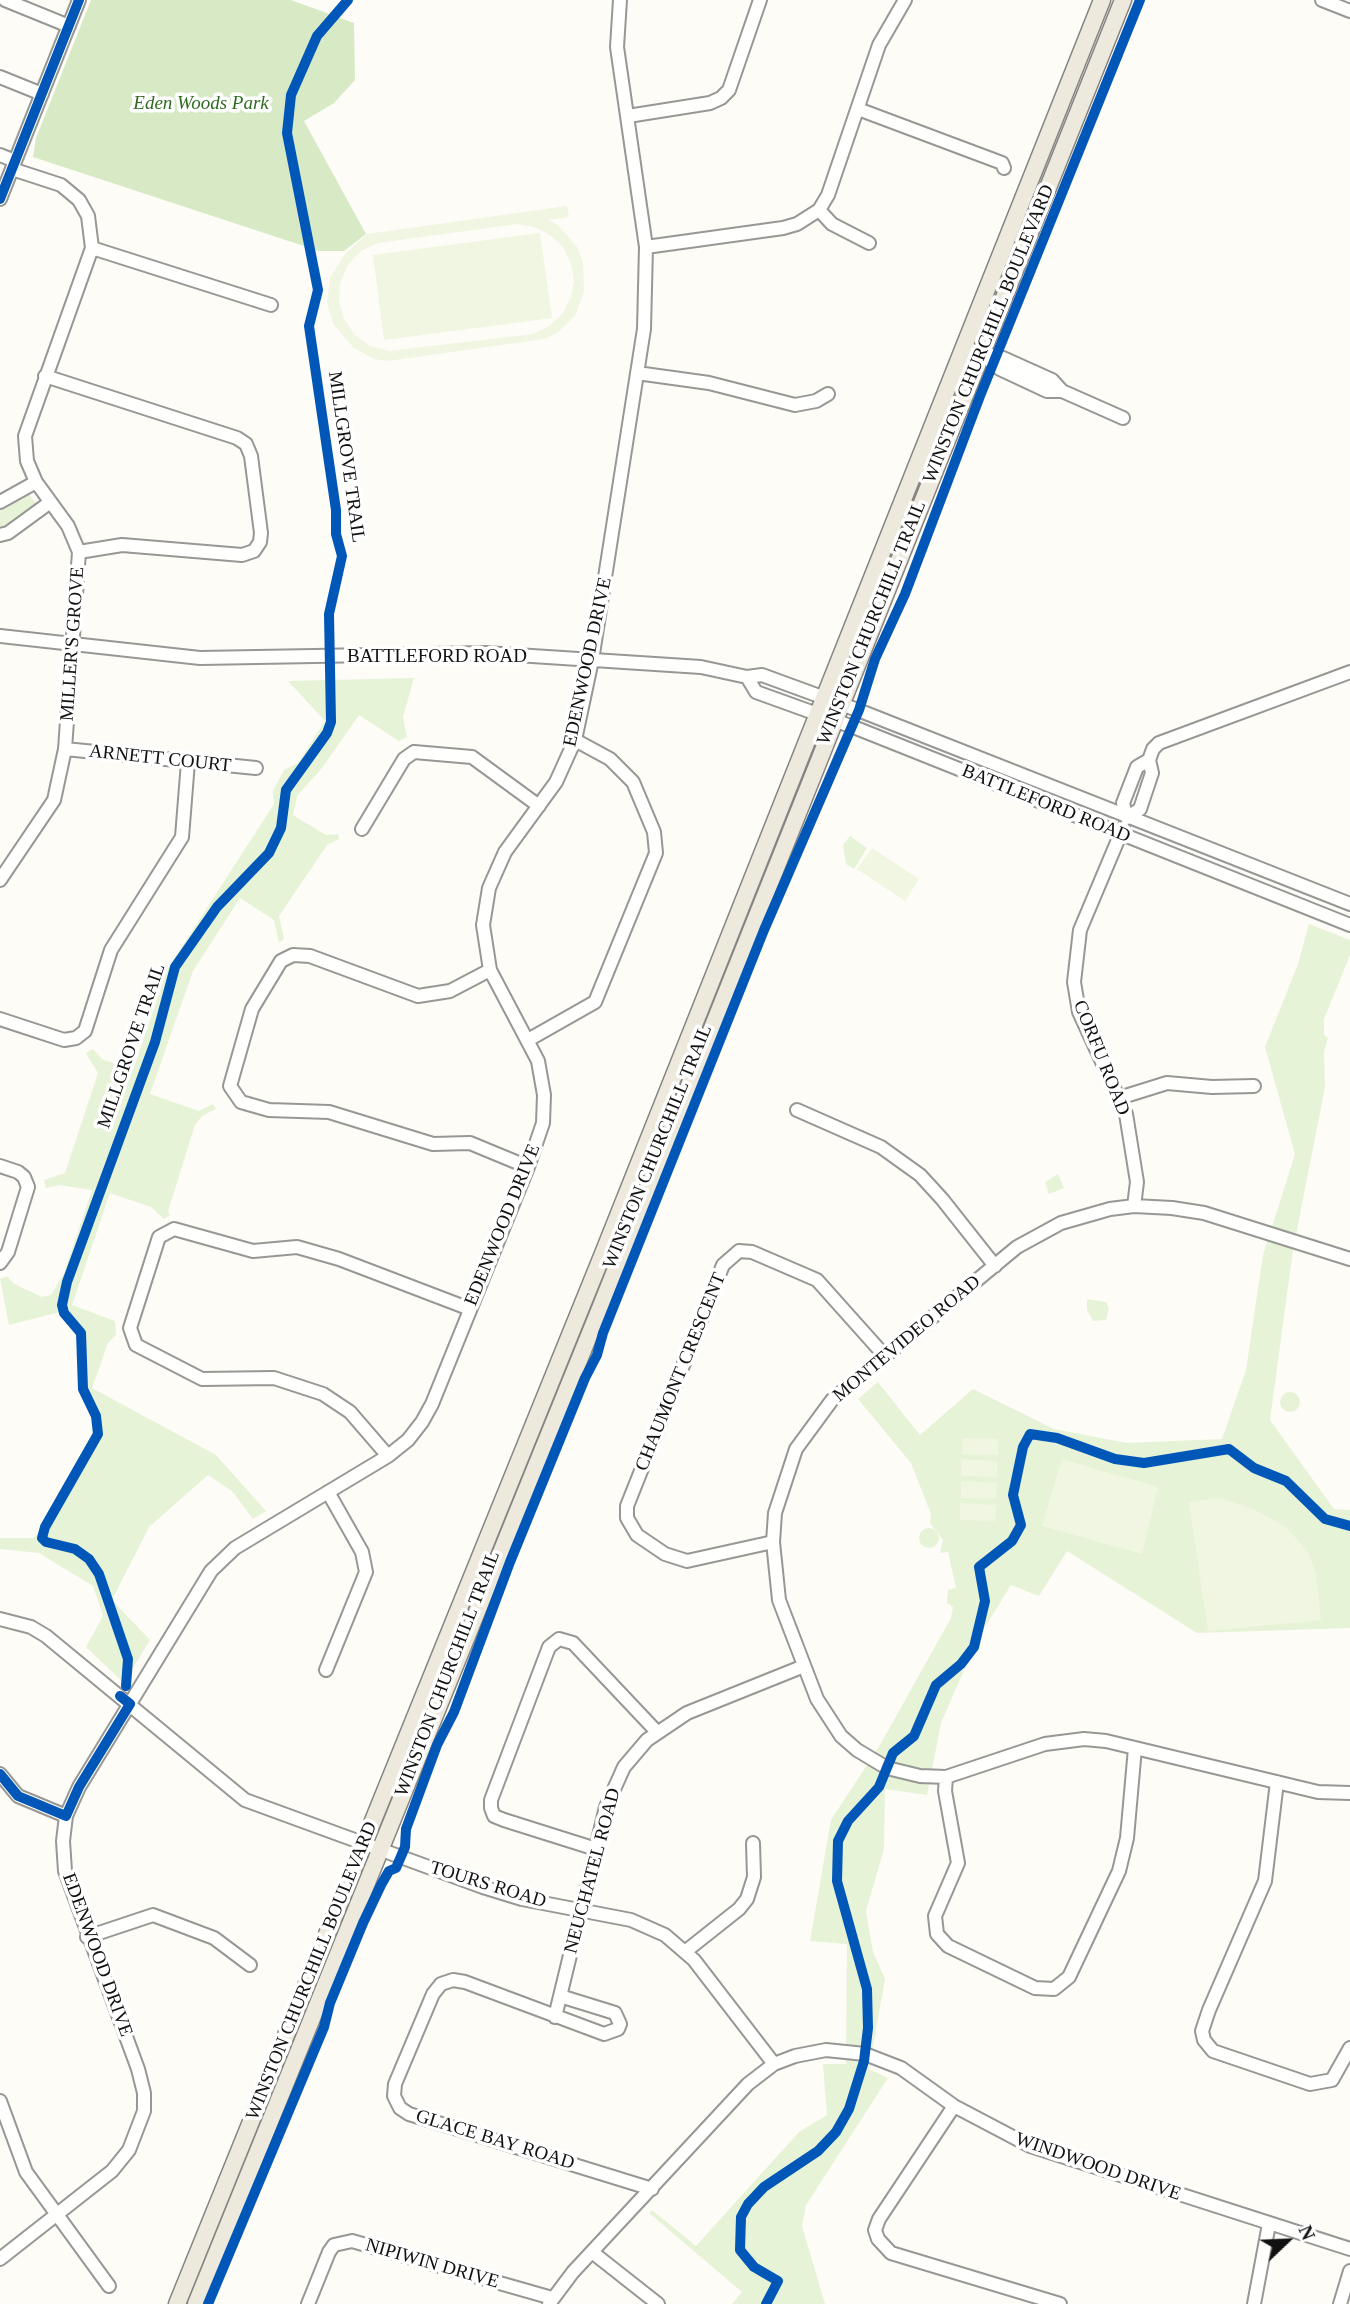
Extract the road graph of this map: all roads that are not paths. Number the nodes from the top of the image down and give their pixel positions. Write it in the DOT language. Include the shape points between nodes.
graph roads {
  1 [pos="5,0"];
  2 [pos="79,0"];
  3 [pos="619,0"];
  4 [pos="760,0"];
  5 [pos="905,0"];
  6 [pos="1102,0"];
  7 [pos="1123,0"];
  8 [pos="1322,0"];
  9 [pos="1350,11"];
  10 [pos="69,26"];
  11 [pos="0,77"];
  12 [pos="41,94"];
  13 [pos="858,108"];
  14 [pos="628,116"];
  15 [pos="0,156"];
  16 [pos="14,165"];
  17 [pos="1004,168"];
  18 [pos="0,199"];
  19 [pos="819,210"];
  20 [pos="869,243"];
  21 [pos="646,247"];
  22 [pos="92,248"];
  23 [pos="271,305"];
  24 [pos="964,348"];
  25 [pos="982,354"];
  26 [pos="637,373"];
  27 [pos="44,376"];
  28 [pos="828,394"];
  29 [pos="1123,418"];
  30 [pos="36,482"];
  31 [pos="0,502"];
  32 [pos="50,503"];
  33 [pos="0,535"];
  34 [pos="79,552"];
  35 [pos="0,636"];
  36 [pos="74,644"];
  37 [pos="592,660"];
  38 [pos="1350,671"];
  39 [pos="747,677"];
  40 [pos="824,697"];
  41 [pos="842,704"];
  42 [pos="818,714"];
  43 [pos="835,720"];
  44 [pos="575,740"];
  45 [pos="65,750"];
  46 [pos="188,762"];
  47 [pos="256,768"];
  48 [pos="539,806"];
  49 [pos="1127,818"];
  50 [pos="362,829"];
  51 [pos="1120,833"];
  52 [pos="0,880"];
  53 [pos="1350,904"];
  54 [pos="1350,925"];
  55 [pos="490,970"];
  56 [pos="0,1019"];
  57 [pos="528,1040"];
  58 [pos="1254,1086"];
  59 [pos="1119,1098"];
  60 [pos="797,1110"];
  61 [pos="0,1166"];
  62 [pos="528,1167"];
  63 [pos="1134,1206"];
  64 [pos="1350,1259"];
  65 [pos="0,1263"];
  66 [pos="995,1266"];
  67 [pos="470,1309"];
  68 [pos="884,1355"];
  69 [pos="388,1456"];
  70 [pos="328,1492"];
  71 [pos="773,1542"];
  72 [pos="0,1619"];
  73 [pos="804,1666"];
  74 [pos="326,1670"];
  75 [pos="130,1704"];
  76 [pos="657,1732"];
  77 [pos="1135,1748"];
  78 [pos="0,1774"];
  79 [pos="946,1777"];
  80 [pos="1277,1782"];
  81 [pos="1350,1793"];
  82 [pos="66,1816"];
  83 [pos="753,1843"];
  84 [pos="364,1844"];
  85 [pos="596,1849"];
  86 [pos="380,1850"];
  87 [pos="581,1910"];
  88 [pos="88,1937"];
  89 [pos="685,1951"];
  90 [pos="250,1965"];
  91 [pos="561,1996"];
  92 [pos="555,2017"];
  93 [pos="1350,2048"];
  94 [pos="774,2064"];
  95 [pos="0,2101"];
  96 [pos="954,2106"];
  97 [pos="652,2189"];
  98 [pos="59,2213"];
  99 [pos="1269,2224"];
  100 [pos="1350,2249"];
  101 [pos="592,2252"];
  102 [pos="0,2259"];
  103 [pos="1350,2271"];
  104 [pos="109,2286"];
  105 [pos="550,2301"];
  106 [pos="177,2304"];
  107 [pos="196,2304"];
  108 [pos="308,2304"];
  109 [pos="658,2304"];
  110 [pos="1060,2304"];
  111 [pos="1254,2304"];
  112 [pos="1340,2304"];
  1 -- 10 [label="street"];
  2 -- 10 [label="street"];
  3 -- 14 [label="street, EDENWOOD DRIVE" via="617,47"];
  4 -- 14 [label="street" via="729,90 721,98"];
  5 -- 13 [label="street" via="879,45"];
  6 -- 24 [label="main road, WINSTON CHURCHILL BOULEVARD"];
  7 -- 25 [label="main road, WINSTON CHURCHILL BOULEVARD"];
  8 -- 9 [label="street"];
  10 -- 12 [label="street"];
  11 -- 12 [label="street"];
  12 -- 16 [label="street"];
  13 -- 17 [label="street" via="1002,163"];
  13 -- 19 [label="street"];
  14 -- 21 [label="street, EDENWOOD DRIVE"];
  15 -- 16 [label="street, MILLER'S GROVE"];
  16 -- 18 [label="street"];
  16 -- 22 [label="street, MILLER'S GROVE" via="61,185 79,200 88,216"];
  19 -- 20 [label="street" via="832,224"];
  19 -- 21 [label="street" via="783,228"];
  21 -- 26 [label="street, EDENWOOD DRIVE" via="646,313"];
  22 -- 23 [label="street"];
  22 -- 27 [label="street, MILLER'S GROVE"];
  24 -- 25 [label="street"];
  24 -- 40 [label="main road, WINSTON CHURCHILL BOULEVARD"];
  25 -- 29 [label="street" via="1003,358 1052,380 1062,391"];
  25 -- 41 [label="main road, WINSTON CHURCHILL BOULEVARD"];
  26 -- 28 [label="street" via="709,383 795,405"];
  26 -- 37 [label="street, EDENWOOD DRIVE"];
  27 -- 30 [label="street, MILLER'S GROVE" via="25,436 27,461"];
  27 -- 34 [label="street" via="237,438 251,456 261,533 254,551 242,555 122,545"];
  30 -- 31 [label="street"];
  30 -- 32 [label="street, MILLER'S GROVE"];
  32 -- 33 [label="street"];
  32 -- 34 [label="street, MILLER'S GROVE" via="68,526"];
  34 -- 36 [label="street, MILLER'S GROVE"];
  35 -- 36 [label="street, BATTLEFORD ROAD"];
  36 -- 37 [label="street, BATTLEFORD ROAD" via="200,658 486,653"];
  36 -- 45 [label="street, MILLER'S GROVE"];
  37 -- 39 [label="street, BATTLEFORD ROAD" via="701,667"];
  37 -- 44 [label="street, EDENWOOD DRIVE"];
  38 -- 49 [label="street, CORFU ROAD" via="1159,743 1149,760 1137,767 1123,803"];
  39 -- 40 [label="street, BATTLEFORD ROAD" via="762,675"];
  39 -- 42 [label="street, BATTLEFORD ROAD" via="756,692"];
  40 -- 41 [label="street, BATTLEFORD ROAD"];
  40 -- 42 [label="main road, WINSTON CHURCHILL BOULEVARD"];
  41 -- 43 [label="main road, WINSTON CHURCHILL BOULEVARD"];
  41 -- 49 [label="street, BATTLEFORD ROAD"];
  42 -- 43 [label="street, BATTLEFORD ROAD"];
  42 -- 84 [label="main road, WINSTON CHURCHILL BOULEVARD"];
  43 -- 51 [label="street, BATTLEFORD ROAD"];
  43 -- 86 [label="main road, WINSTON CHURCHILL BOULEVARD"];
  44 -- 48 [label="street, EDENWOOD DRIVE"];
  44 -- 57 [label="street" via="610,759 633,782 657,844 595,1002"];
  45 -- 46 [label="street, ARNETT COURT"];
  45 -- 52 [label="street, MILLER'S GROVE" via="54,800"];
  46 -- 47 [label="street, ARNETT COURT"];
  46 -- 56 [label="street" via="182,836 111,950 85,1031 64,1040"];
  48 -- 50 [label="street" via="472,757 414,752 404,759"];
  48 -- 55 [label="street, EDENWOOD DRIVE" via="505,852 489,888 483,925"];
  49 -- 51 [label="street, CORFU ROAD"];
  49 -- 53 [label="street, BATTLEFORD ROAD"];
  51 -- 54 [label="street, BATTLEFORD ROAD"];
  51 -- 59 [label="street, CORFU ROAD" via="1080,930 1074,982 1079,1012"];
  55 -- 57 [label="street, EDENWOOD DRIVE"];
  55 -- 62 [label="street" via="450,992 418,996 310,956 293,955 281,961 252,1009 230,1086 241,1102 269,1110 329,1111 433,1144 470,1143"];
  57 -- 62 [label="street, EDENWOOD DRIVE" via="538,1061 544,1095 543,1123"];
  58 -- 59 [label="street" via="1167,1083"];
  59 -- 63 [label="street, CORFU ROAD" via="1132,1139 1137,1182"];
  60 -- 66 [label="street" via="881,1147 920,1175"];
  61 -- 65 [label="street" via="18,1172 28,1187 8,1252"];
  62 -- 67 [label="street, EDENWOOD DRIVE"];
  63 -- 64 [label="street, MONTEVIDEO ROAD" via="1204,1213"];
  63 -- 66 [label="street, MONTEVIDEO ROAD" via="1061,1223 1017,1247"];
  66 -- 68 [label="street, MONTEVIDEO ROAD"];
  67 -- 69 [label="street, EDENWOOD DRIVE" via="432,1404 408,1440"];
  67 -- 69 [label="street" via="297,1247 253,1251 174,1229 159,1237 130,1328 136,1345 202,1378 274,1378 323,1394 350,1412"];
  68 -- 71 [label="street, MONTEVIDEO ROAD" via="832,1400 796,1449 779,1499"];
  68 -- 71 [label="street, CHAUMONT CRESCENT" via="817,1280 752,1252 738,1251 723,1265 627,1506 627,1518 637,1535 665,1554 687,1561"];
  69 -- 70 [label="street, EDENWOOD DRIVE"];
  70 -- 74 [label="street" via="362,1552 366,1572"];
  70 -- 75 [label="street, EDENWOOD DRIVE" via="235,1548 211,1571"];
  71 -- 73 [label="street, MONTEVIDEO ROAD" via="779,1600"];
  72 -- 75 [label="street, TOURS ROAD" via="46,1636"];
  73 -- 76 [label="street, NEUCHATEL ROAD" via="687,1713"];
  73 -- 79 [label="street, MONTEVIDEO ROAD" via="827,1717 857,1750 887,1768"];
  75 -- 82 [label="street, EDENWOOD DRIVE"];
  75 -- 84 [label="street, TOURS ROAD" via="246,1800"];
  76 -- 85 [label="street, NEUCHATEL ROAD" via="635,1752 614,1785"];
  76 -- 85 [label="street" via="573,1643 553,1642 491,1808 494,1816 504,1820"];
  77 -- 79 [label="street, MONTEVIDEO ROAD" via="1107,1741 1059,1740"];
  77 -- 79 [label="street" via="1127,1838 1119,1871 1069,1977 1055,1989 1035,1988 948,1946 937,1934 935,1916 958,1863"];
  77 -- 80 [label="street, MONTEVIDEO ROAD"];
  78 -- 82 [label="street" via="18,1796"];
  80 -- 81 [label="street, MONTEVIDEO ROAD" via="1318,1792"];
  80 -- 93 [label="street" via="1265,1881 1209,2010 1204,2040 1213,2051 1310,2084 1332,2080"];
  82 -- 88 [label="street, EDENWOOD DRIVE" via="65,1871"];
  83 -- 89 [label="street" via="754,1877 747,1899"];
  84 -- 86 [label="street, TOURS ROAD"];
  84 -- 106 [label="main road, WINSTON CHURCHILL BOULEVARD"];
  85 -- 87 [label="street, NEUCHATEL ROAD"];
  86 -- 87 [label="street, TOURS ROAD" via="509,1895"];
  86 -- 107 [label="main road, WINSTON CHURCHILL BOULEVARD"];
  87 -- 89 [label="street, TOURS ROAD" via="647,1925"];
  87 -- 91 [label="street, NEUCHATEL ROAD"];
  88 -- 90 [label="street" via="153,1914 214,1938"];
  88 -- 98 [label="street, EDENWOOD DRIVE" via="138,2069 144,2110 129,2150 111,2171"];
  89 -- 94 [label="street, TOURS ROAD"];
  91 -- 92 [label="street, NEUCHATEL ROAD"];
  91 -- 92 [label="street, GLACE BAY ROAD" via="610,2010 620,2024 604,2034"];
  92 -- 97 [label="street, GLACE BAY ROAD" via="465,1982 441,1984 395,2084 400,2108"];
  94 -- 96 [label="street, WINDWOOD DRIVE" via="814,2051 864,2053 901,2068"];
  94 -- 97 [label="street, WINDWOOD DRIVE" via="748,2084"];
  95 -- 98 [label="street" via="26,2172"];
  96 -- 99 [label="street, WINDWOOD DRIVE" via="1030,2146"];
  96 -- 110 [label="street" via="879,2219 878,2239 891,2253"];
  97 -- 101 [label="street, WINDWOOD DRIVE"];
  98 -- 102 [label="street, EDENWOOD DRIVE"];
  98 -- 104 [label="street"];
  99 -- 100 [label="street, WINDWOOD DRIVE"];
  99 -- 111 [label="street"];
  101 -- 105 [label="street, WINDWOOD DRIVE"];
  101 -- 109 [label="street"];
  103 -- 112 [label="street"];
  105 -- 108 [label="street, NIPIWIN DRIVE" via="352,2241 334,2245 329,2252"];
}
